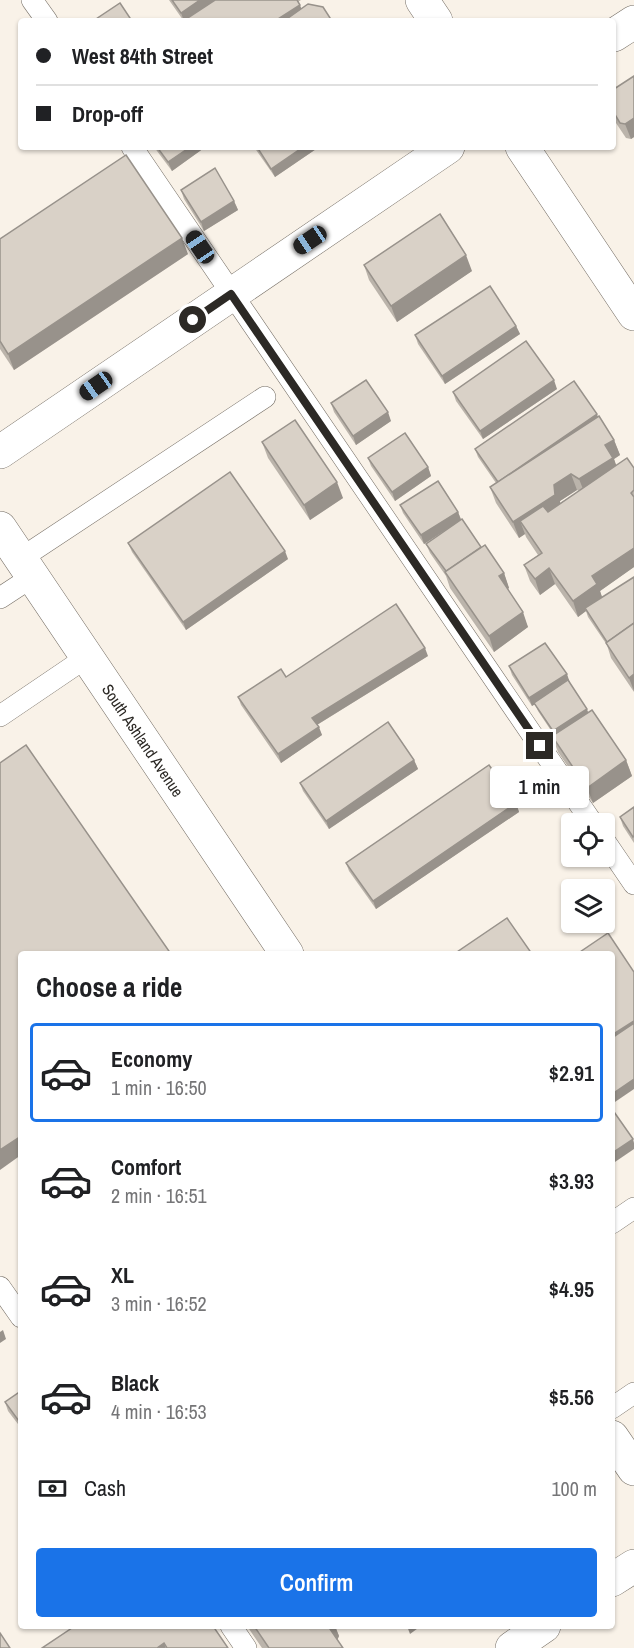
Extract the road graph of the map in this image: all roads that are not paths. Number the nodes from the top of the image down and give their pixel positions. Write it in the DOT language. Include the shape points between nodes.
graph roads {
  1 [pos="32,0"];
  2 [pos="422,0"];
  3 [pos="45,18"];
  4 [pos="434,18"];
  5 [pos="634,22"];
  6 [pos="616,34"];
  7 [pos="134,150"];
  8 [pos="444,150"];
  9 [pos="524,150"];
  10 [pos="231,294"];
  11 [pos="634,314"];
  12 [pos="265,397"];
  13 [pos="0,452"];
  14 [pos="0,528"];
  15 [pos="26,568"];
  16 [pos="0,598"];
  17 [pos="87,657"];
  18 [pos="0,716"];
  19 [pos="585,813"];
  20 [pos="615,856"];
  21 [pos="634,884"];
  22 [pos="285,951"];
  23 [pos="634,1208"];
  24 [pos="615,1221"];
  25 [pos="0,1287"];
  26 [pos="18,1313"];
  27 [pos="634,1393"];
  28 [pos="615,1406"];
  29 [pos="615,1441"];
  30 [pos="634,1469"];
  31 [pos="634,1566"];
  32 [pos="615,1578"];
  33 [pos="233,1629"];
  34 [pos="540,1629"];
  35 [pos="246,1648"];
  36 [pos="512,1648"];
  1 -- 3 [label="lane"];
  2 -- 4 [label="street"];
  5 -- 6 [label="street"];
  7 -- 10 [label="lane"];
  8 -- 10 [label="street"];
  9 -- 11 [label="street"];
  10 -- 13 [label="street"];
  10 -- 19 [label="lane"];
  12 -- 15 [label="lane"];
  14 -- 15 [label="street, South Ashland Avenue"];
  15 -- 16 [label="lane"];
  15 -- 17 [label="street, South Ashland Avenue"];
  17 -- 18 [label="lane"];
  17 -- 22 [label="street, South Ashland Avenue"];
  20 -- 21 [label="lane"];
  23 -- 24 [label="lane"];
  25 -- 26 [label="lane"];
  27 -- 28 [label="lane"];
  29 -- 30 [label="street"];
  31 -- 32 [label="street"];
  33 -- 35 [label="lane"];
  34 -- 36 [label="street"];
}
